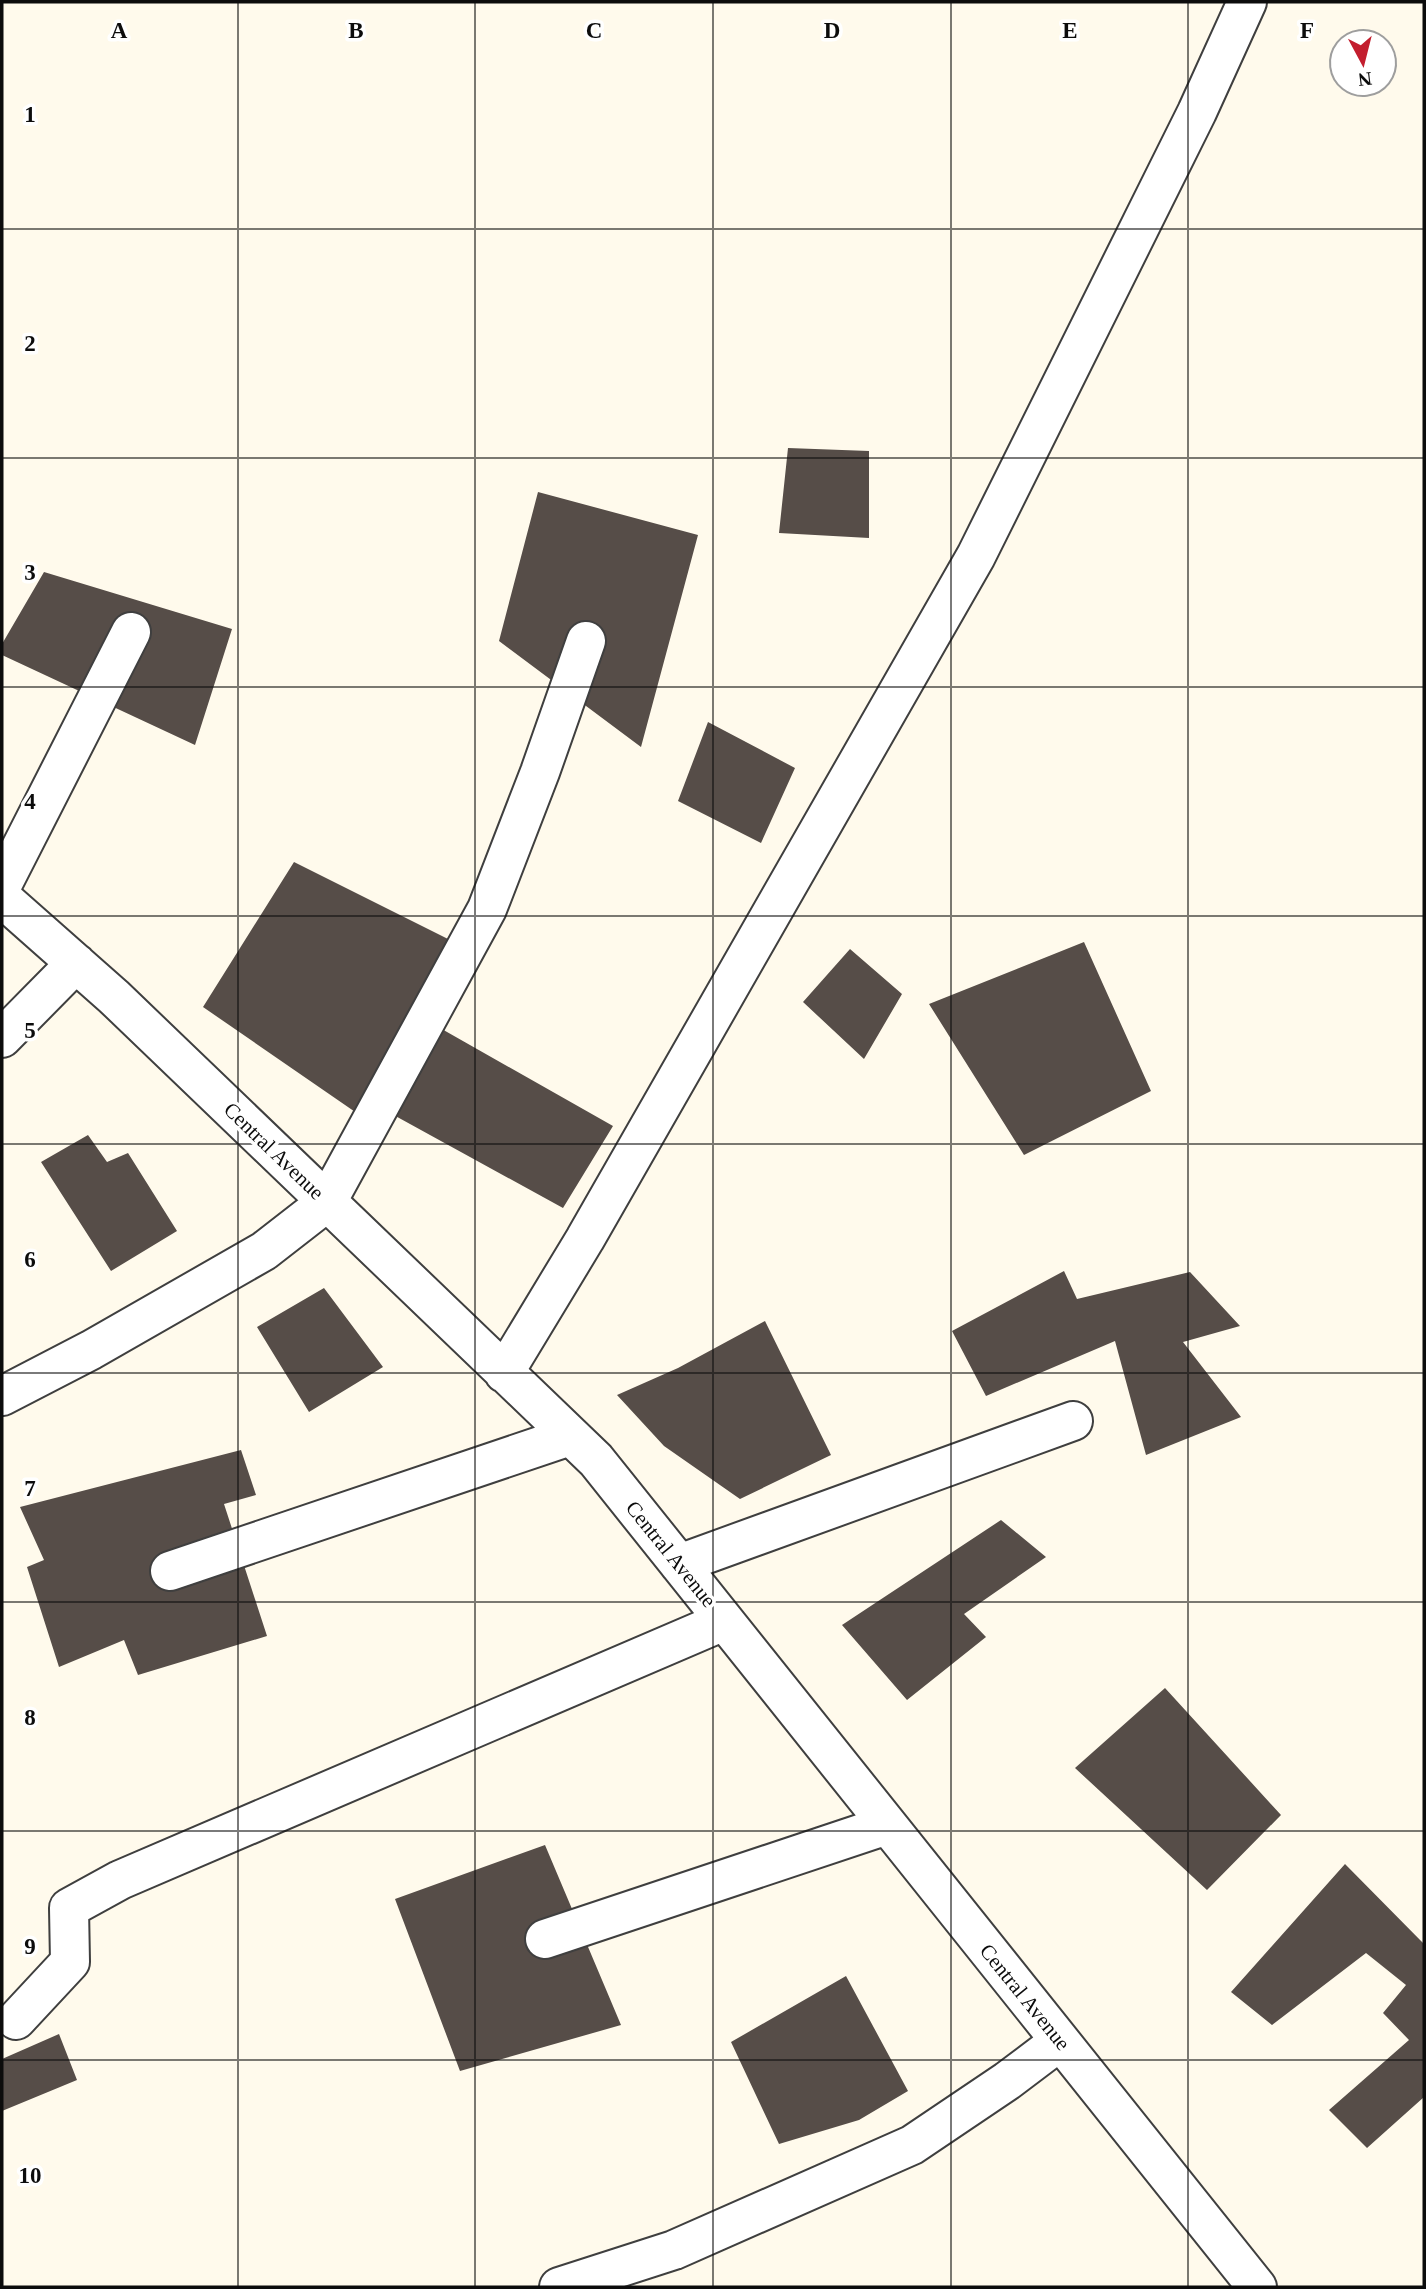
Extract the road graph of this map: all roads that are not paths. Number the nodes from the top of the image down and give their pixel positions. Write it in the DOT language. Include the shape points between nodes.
graph roads {
  1 [pos="1247,2"];
  2 [pos="131,632"];
  3 [pos="586,641"];
  4 [pos="2,885"];
  5 [pos="2,898"];
  6 [pos="76,963"];
  7 [pos="2,1038"];
  8 [pos="327,1202"];
  9 [pos="505,1373"];
  10 [pos="2,1396"];
  11 [pos="1073,1420"];
  12 [pos="570,1436"];
  13 [pos="679,1563"];
  14 [pos="170,1571"];
  15 [pos="724,1621"];
  16 [pos="887,1825"];
  17 [pos="545,1939"];
  18 [pos="16,2021"];
  19 [pos="1060,2041"];
  20 [pos="559,2287"];
  21 [pos="1257,2287"];
  1 -- 9 [label="street" via="976,556"];
  2 -- 4 [label="street"];
  3 -- 8 [label="street" via="487,909"];
  5 -- 6 [label="street, Central Avenue"];
  6 -- 7 [label="street"];
  6 -- 8 [label="street, Central Avenue"];
  8 -- 9 [label="street, Central Avenue"];
  8 -- 10 [label="street" via="264,1251"];
  9 -- 12 [label="street, Central Avenue"];
  11 -- 13 [label="street"];
  12 -- 13 [label="street, Central Avenue" via="596,1460"];
  12 -- 14 [label="street"];
  13 -- 15 [label="street, Central Avenue"];
  15 -- 16 [label="street, Central Avenue"];
  15 -- 18 [label="street" via="120,1880 69,1908 70,1962"];
  16 -- 17 [label="street"];
  16 -- 19 [label="street, Central Avenue"];
  19 -- 20 [label="street" via="912,2145 674,2250"];
  19 -- 21 [label="street, Central Avenue"];
}
